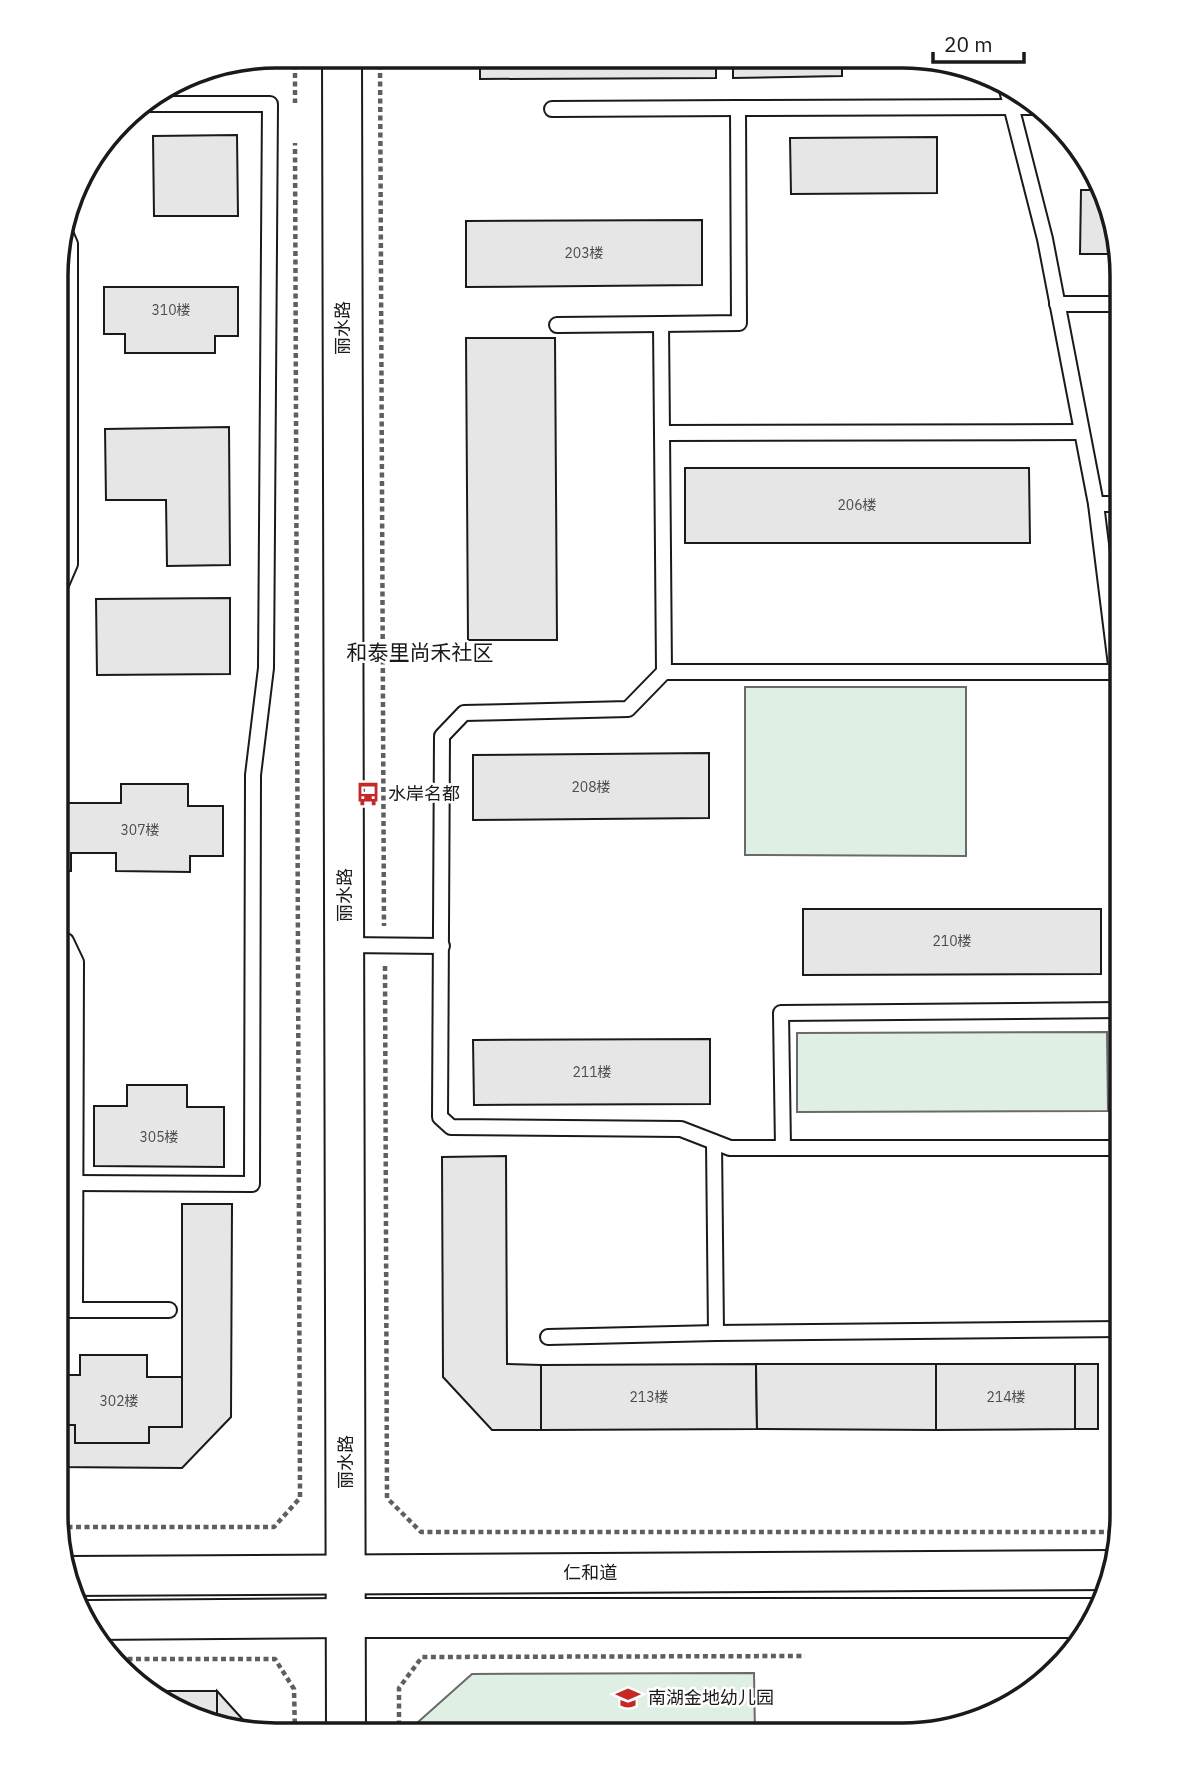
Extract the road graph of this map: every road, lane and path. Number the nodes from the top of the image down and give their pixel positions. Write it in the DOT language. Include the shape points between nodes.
graph roads {
  1 [pos="295,68"];
  2 [pos="342,68"];
  3 [pos="380,68"];
  4 [pos="1009,98"];
  5 [pos="160,104"];
  6 [pos="738,108"];
  7 [pos="1012,108"];
  8 [pos="1023,108"];
  9 [pos="552,109"];
  10 [pos="295,112"];
  11 [pos="295,140"];
  12 [pos="1057,304"];
  13 [pos="1110,304"];
  14 [pos="661,324"];
  15 [pos="556,325"];
  16 [pos="1081,432"];
  17 [pos="662,433"];
  18 [pos="68,488"];
  19 [pos="1096,504"];
  20 [pos="1110,504"];
  21 [pos="68,569"];
  22 [pos="1110,614"];
  23 [pos="664,672"];
  24 [pos="1110,672"];
  25 [pos="345,944"];
  26 [pos="384,945"];
  27 [pos="68,946"];
  28 [pos="442,946"];
  29 [pos="1109,1010"];
  30 [pos="714,1142"];
  31 [pos="783,1147"];
  32 [pos="1109,1147"];
  33 [pos="75,1183"];
  34 [pos="68,1309"];
  35 [pos="75,1309"];
  36 [pos="169,1310"];
  37 [pos="1109,1329"];
  38 [pos="716,1333"];
  39 [pos="548,1337"];
  40 [pos="69,1527"];
  41 [pos="1109,1532"];
  42 [pos="1102,1570"];
  43 [pos="346,1574"];
  44 [pos="78,1576"];
  45 [pos="346,1618"];
  46 [pos="1082,1618"];
  47 [pos="97,1620"];
  48 [pos="807,1656"];
  49 [pos="126,1659"];
  50 [pos="295,1723"];
  51 [pos="346,1723"];
  52 [pos="399,1723"];
  1 -- 10 [label="path"];
  2 -- 25 [label="main road, 丽水路"];
  3 -- 26 [label="path"];
  4 -- 7 [label="lane"];
  5 -- 33 [label="lane" via="270,104 265,668 253,775 252,1184"];
  6 -- 7 [label="lane"];
  6 -- 9 [label="lane"];
  6 -- 14 [label="lane" via="739,323"];
  7 -- 8 [label="lane"];
  7 -- 12 [label="lane"];
  11 -- 40 [label="path" via="300,1498 274,1527"];
  12 -- 13 [label="lane"];
  12 -- 16 [label="lane"];
  14 -- 15 [label="lane"];
  14 -- 17 [label="lane"];
  16 -- 17 [label="lane"];
  16 -- 19 [label="lane"];
  17 -- 23 [label="lane"];
  18 -- 21 [label="lane"];
  19 -- 20 [label="lane"];
  19 -- 22 [label="lane"];
  23 -- 24 [label="lane"];
  23 -- 28 [label="lane" via="628,709 464,713 442,736"];
  25 -- 26 [label="lane"];
  25 -- 43 [label="main road, 丽水路"];
  26 -- 28 [label="lane"];
  26 -- 41 [label="path" via="387,1498 421,1532"];
  27 -- 33 [label="lane" via="76,962"];
  28 -- 30 [label="lane" via="440,1116 451,1127 681,1129"];
  29 -- 31 [label="lane" via="781,1013"];
  30 -- 31 [label="lane" via="730,1147"];
  30 -- 38 [label="lane"];
  31 -- 32 [label="lane"];
  33 -- 35 [label="lane"];
  34 -- 35 [label="lane"];
  35 -- 36 [label="lane"];
  37 -- 38 [label="lane"];
  38 -- 39 [label="lane"];
  42 -- 43 [label="main road, 仁和道"];
  43 -- 44 [label="main road, 仁和道"];
  43 -- 45 [label="main road, 丽水路"];
  45 -- 46 [label="main road"];
  45 -- 47 [label="main road"];
  45 -- 51 [label="main road, 丽水路"];
  48 -- 52 [label="path" via="422,1657 399,1688"];
  49 -- 50 [label="path" via="275,1659 294,1689"];
}
